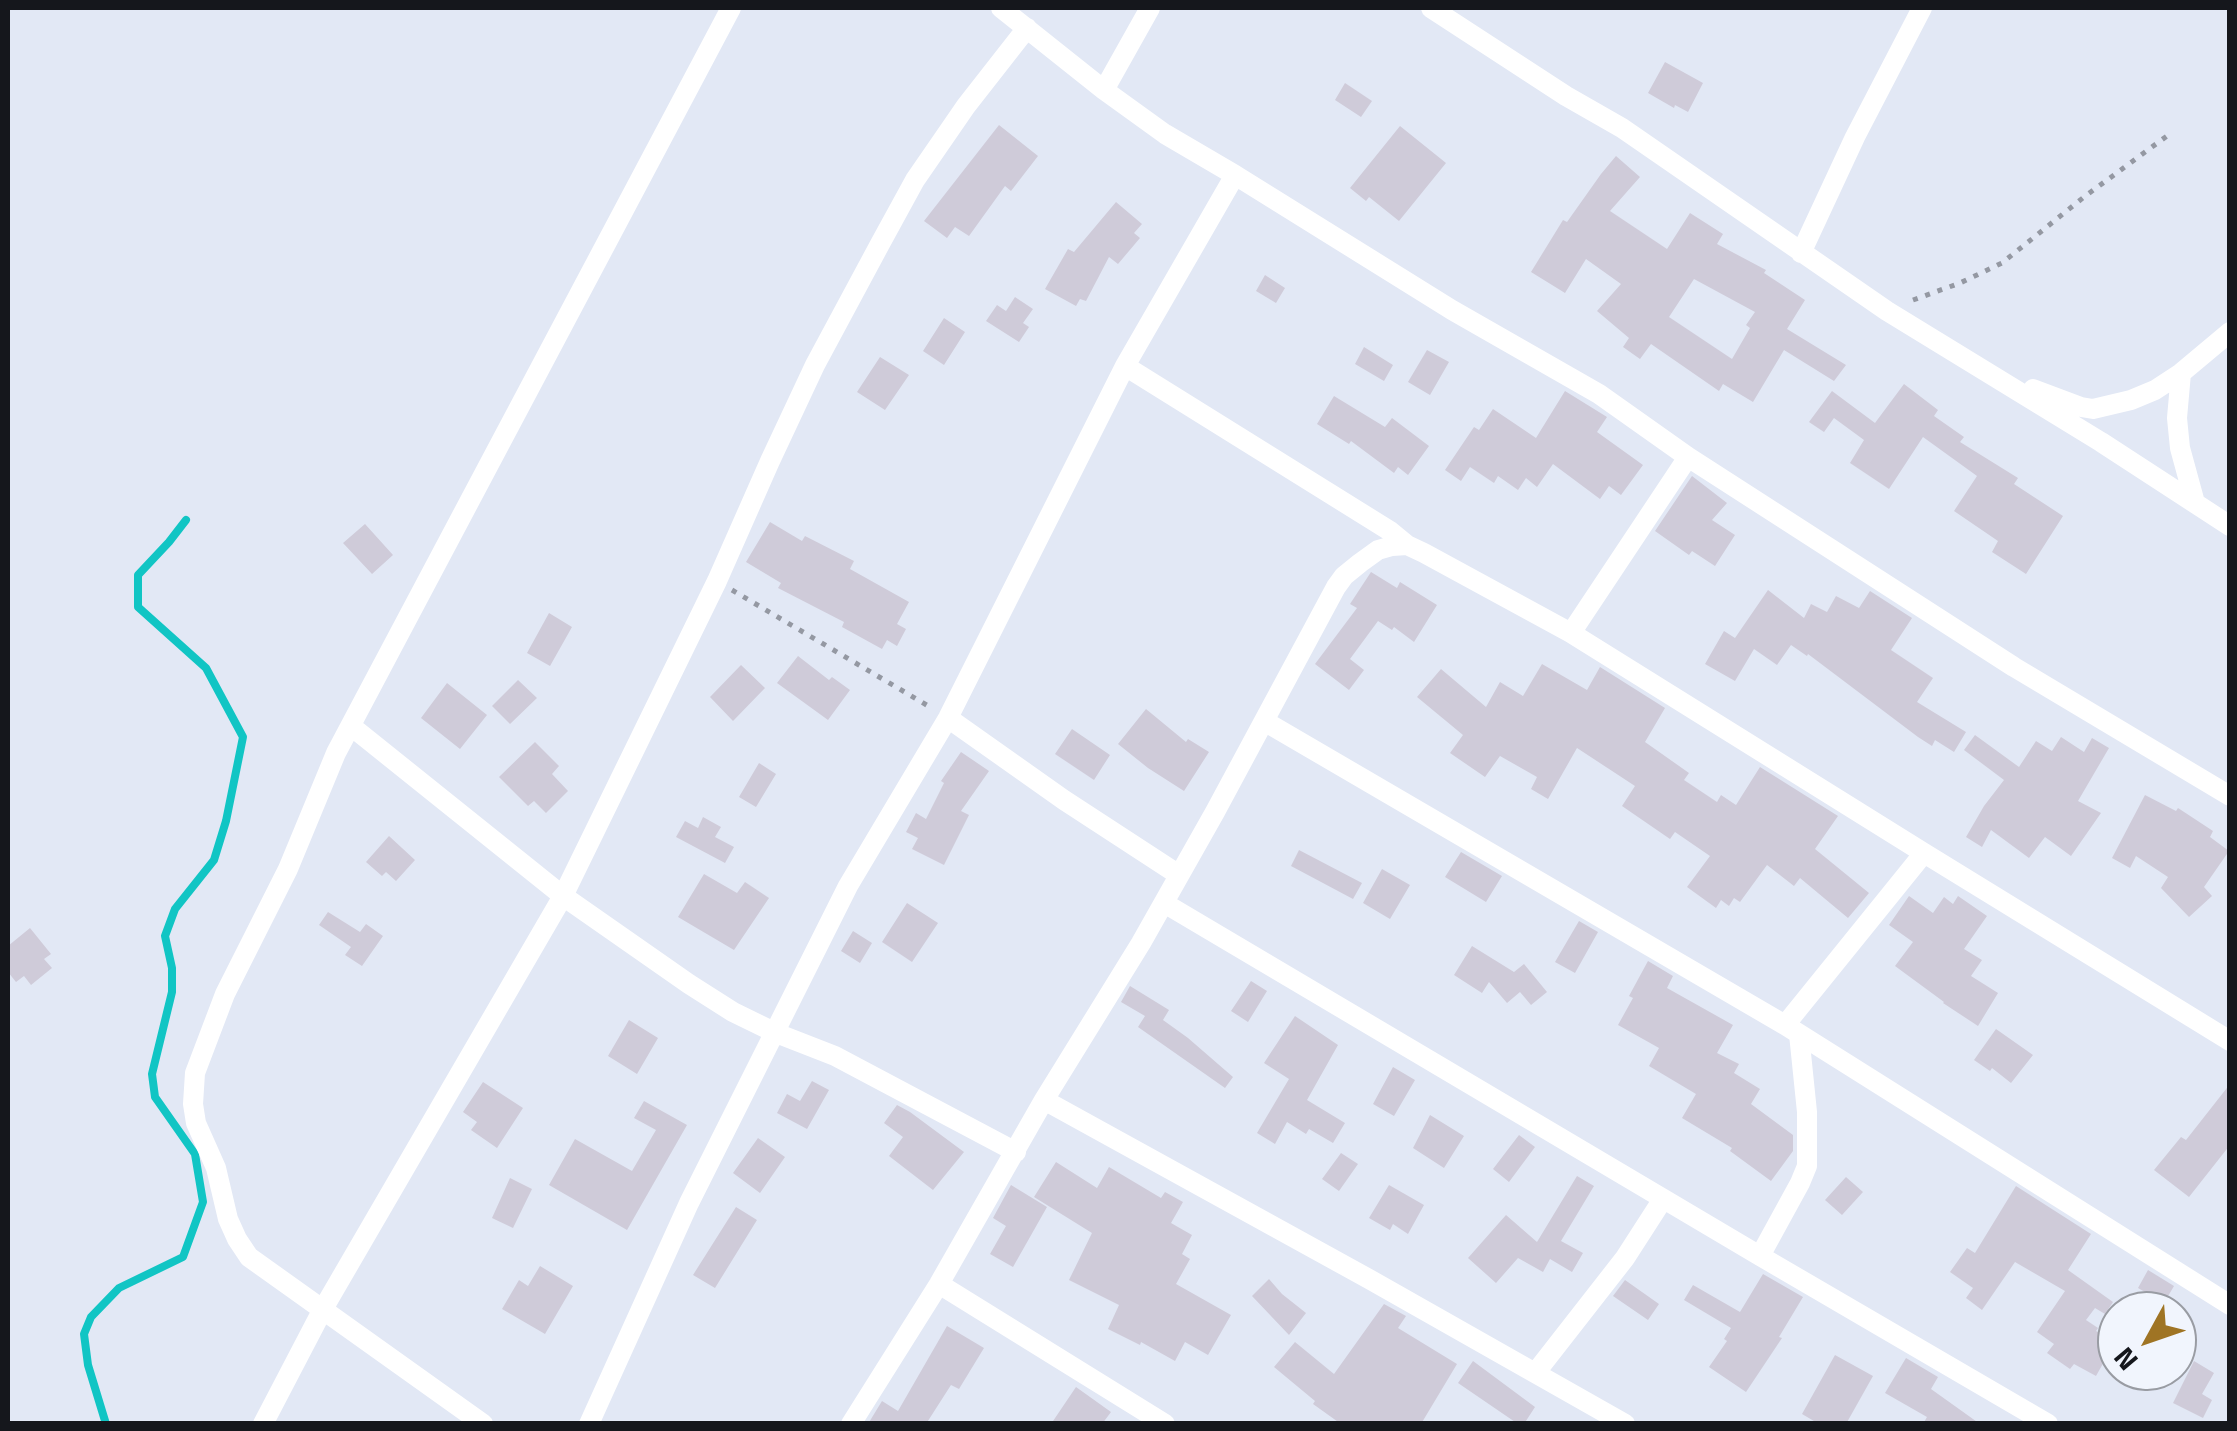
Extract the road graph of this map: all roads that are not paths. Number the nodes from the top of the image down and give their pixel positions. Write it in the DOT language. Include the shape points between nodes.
graph roads {
  1 [pos="732,8"];
  2 [pos="1002,8"];
  3 [pos="1150,8"];
  4 [pos="1431,8"];
  5 [pos="1922,8"];
  6 [pos="1027,28"];
  7 [pos="1104,90"];
  8 [pos="1236,174"];
  9 [pos="1801,253"];
  10 [pos="2230,332"];
  11 [pos="1125,366"];
  12 [pos="2181,372"];
  13 [pos="1998,377"];
  14 [pos="1688,457"];
  15 [pos="2195,503"];
  16 [pos="2230,526"];
  17 [pos="1407,546"];
  18 [pos="1572,632"];
  19 [pos="948,718"];
  20 [pos="1264,721"];
  21 [pos="351,726"];
  22 [pos="2230,796"];
  23 [pos="1924,854"];
  24 [pos="1179,876"];
  25 [pos="563,896"];
  26 [pos="1164,903"];
  27 [pos="1792,1030"];
  28 [pos="776,1033"];
  29 [pos="2230,1041"];
  30 [pos="1044,1100"];
  31 [pos="1016,1152"];
  32 [pos="1663,1199"];
  33 [pos="1760,1256"];
  34 [pos="940,1284"];
  35 [pos="2230,1305"];
  36 [pos="323,1309"];
  37 [pos="1536,1372"];
  38 [pos="262,1424"];
  39 [pos="483,1424"];
  40 [pos="589,1424"];
  41 [pos="851,1424"];
  42 [pos="1165,1424"];
  43 [pos="1624,1424"];
  44 [pos="2048,1424"];
  1 -- 21 [label="street"];
  2 -- 6 [label="street"];
  3 -- 7 [label="street"];
  4 -- 9 [label="street" via="1622,128"];
  5 -- 9 [label="street"];
  6 -- 7 [label="street"];
  6 -- 25 [label="street" via="914,180 815,366"];
  7 -- 8 [label="street"];
  8 -- 11 [label="street"];
  8 -- 14 [label="street" via="1599,394"];
  9 -- 13 [label="street"];
  10 -- 12 [label="street"];
  11 -- 17 [label="street"];
  11 -- 19 [label="street"];
  12 -- 13 [label="street" via="2132,400 2092,408"];
  12 -- 15 [label="street" via="2180,448"];
  13 -- 15 [label="street"];
  14 -- 18 [label="street"];
  14 -- 22 [label="street" via="1998,657"];
  15 -- 16 [label="street"];
  17 -- 18 [label="street"];
  17 -- 20 [label="street" via="1378,550 1344,576"];
  18 -- 23 [label="street"];
  19 -- 24 [label="street"];
  19 -- 28 [label="street" via="848,886"];
  20 -- 24 [label="street"];
  20 -- 27 [label="street"];
  21 -- 25 [label="street"];
  21 -- 36 [label="street" via="225,994 193,1087 196,1123 241,1246"];
  23 -- 27 [label="street"];
  23 -- 29 [label="street"];
  24 -- 26 [label="street"];
  25 -- 28 [label="street" via="688,984"];
  25 -- 36 [label="street"];
  26 -- 30 [label="street"];
  26 -- 32 [label="street"];
  27 -- 33 [label="street" via="1807,1112 1806,1166"];
  27 -- 35 [label="street"];
  28 -- 31 [label="street" via="835,1056"];
  28 -- 40 [label="street"];
  30 -- 31 [label="street"];
  30 -- 37 [label="street"];
  31 -- 34 [label="street"];
  32 -- 33 [label="street"];
  32 -- 37 [label="street"];
  33 -- 44 [label="street"];
  34 -- 41 [label="street"];
  34 -- 42 [label="street"];
  36 -- 38 [label="street"];
  36 -- 39 [label="street"];
  37 -- 43 [label="street"];
}
